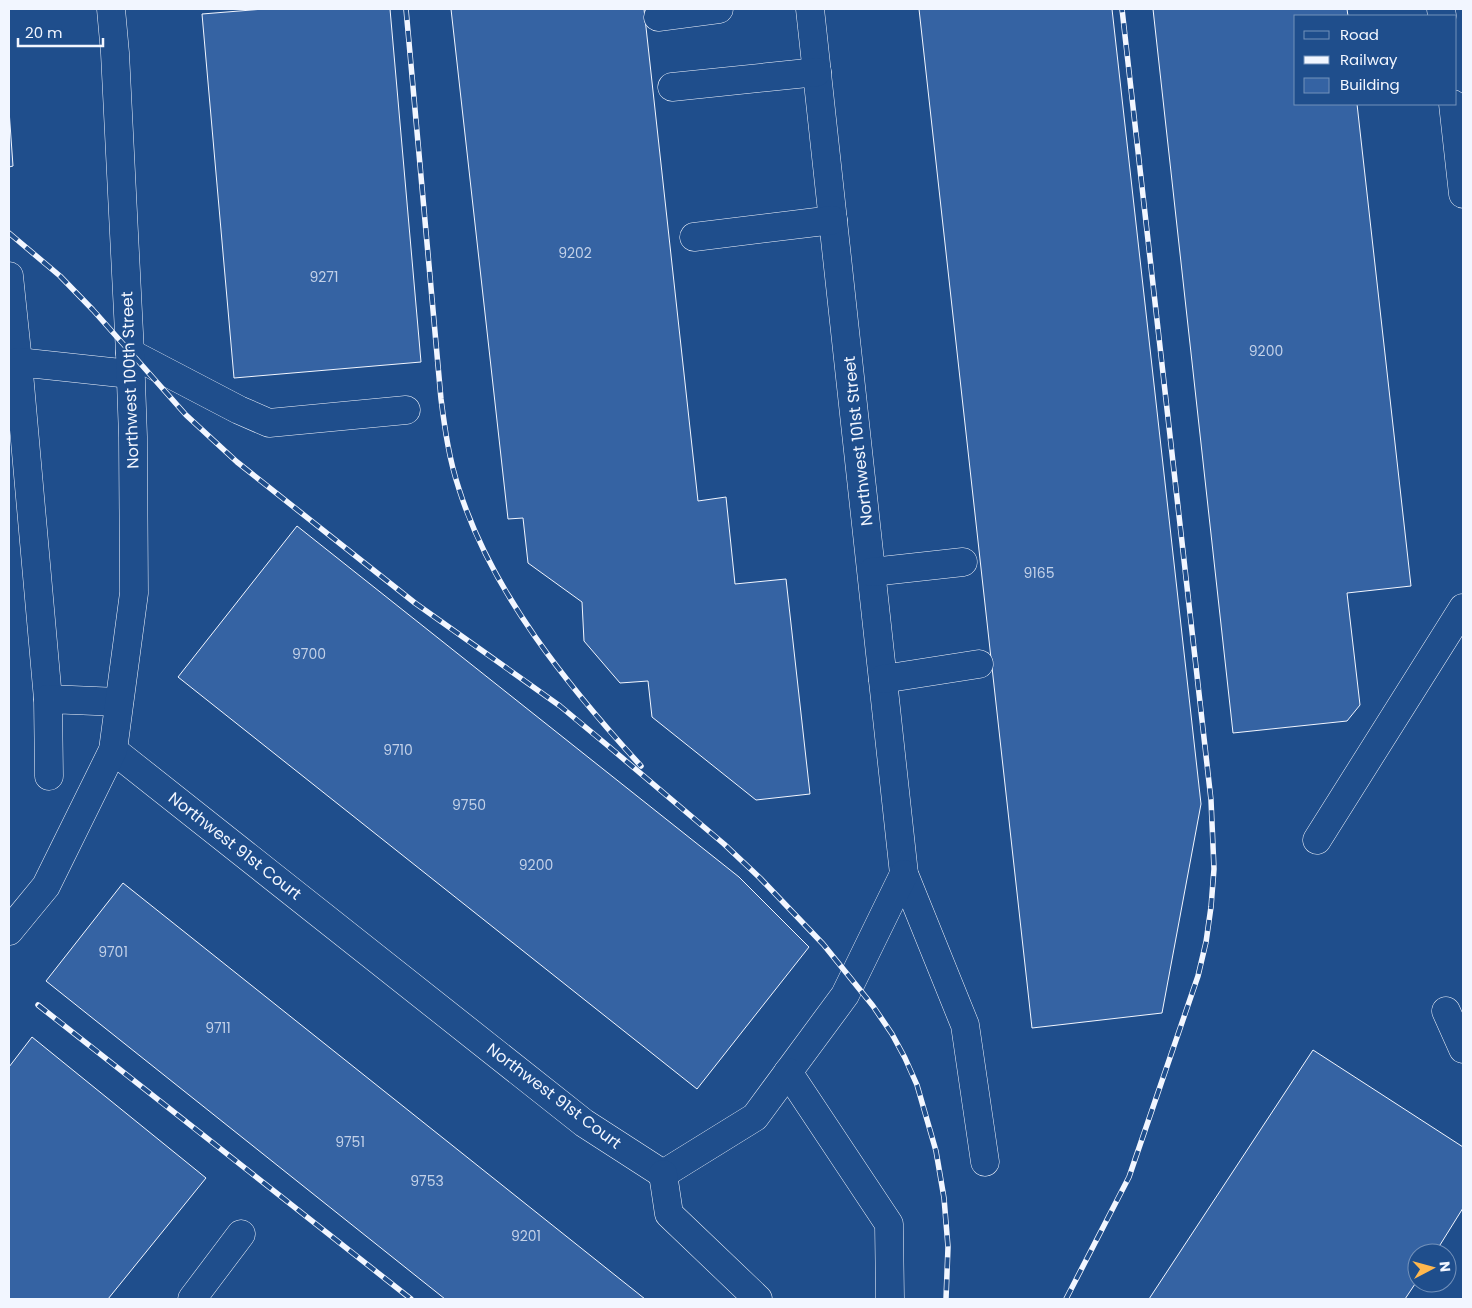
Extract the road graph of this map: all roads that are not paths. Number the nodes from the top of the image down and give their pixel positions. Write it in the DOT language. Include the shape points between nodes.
graph roads {
  1 [pos="111,9"];
  2 [pos="719,9"];
  3 [pos="810,9"];
  4 [pos="658,17"];
  5 [pos="817,72"];
  6 [pos="672,87"];
  7 [pos="1452,105"];
  8 [pos="1463,194"];
  9 [pos="833,220"];
  10 [pos="694,237"];
  11 [pos="9,276"];
  12 [pos="18,362"];
  13 [pos="130,364"];
  14 [pos="406,410"];
  15 [pos="963,562"];
  16 [pos="872,572"];
  17 [pos="1463,608"];
  18 [pos="979,664"];
  19 [pos="883,679"];
  20 [pos="48,698"];
  21 [pos="119,702"];
  22 [pos="113,750"];
  23 [pos="48,776"];
  24 [pos="1317,840"];
  25 [pos="904,874"];
  26 [pos="9,931"];
  27 [pos="1446,1011"];
  28 [pos="1463,1049"];
  29 [pos="788,1072"];
  30 [pos="985,1162"];
  31 [pos="663,1174"];
  32 [pos="240,1234"];
  33 [pos="192,1299"];
  34 [pos="758,1299"];
  35 [pos="890,1299"];
  1 -- 13 [label="street, Northwest 100th Street"];
  2 -- 4 [label="street"];
  3 -- 5 [label="street, Northwest 101st Street"];
  5 -- 6 [label="street"];
  5 -- 9 [label="street, Northwest 101st Street"];
  7 -- 8 [label="street"];
  9 -- 10 [label="street"];
  9 -- 16 [label="street, Northwest 101st Street"];
  11 -- 12 [label="street"];
  12 -- 13 [label="street"];
  12 -- 20 [label="street"];
  13 -- 14 [label="street" via="215,397 269,423"];
  13 -- 21 [label="street, Northwest 100th Street" via="134,593"];
  15 -- 16 [label="street"];
  16 -- 19 [label="street, Northwest 101st Street"];
  17 -- 24 [label="street"];
  18 -- 19 [label="street"];
  19 -- 25 [label="street, Northwest 101st Street"];
  20 -- 21 [label="street"];
  20 -- 23 [label="street"];
  21 -- 22 [label="street, Northwest 100th Street"];
  22 -- 26 [label="street, Northwest 100th Street" via="46,886"];
  22 -- 31 [label="street, Northwest 91st Court" via="584,1123"];
  25 -- 29 [label="street" via="844,995"];
  25 -- 30 [label="street" via="964,1025"];
  27 -- 28 [label="street"];
  29 -- 31 [label="street" via="755,1116"];
  29 -- 35 [label="street" via="889,1224"];
  31 -- 34 [label="street" via="669,1214"];
  32 -- 33 [label="street"];
}
